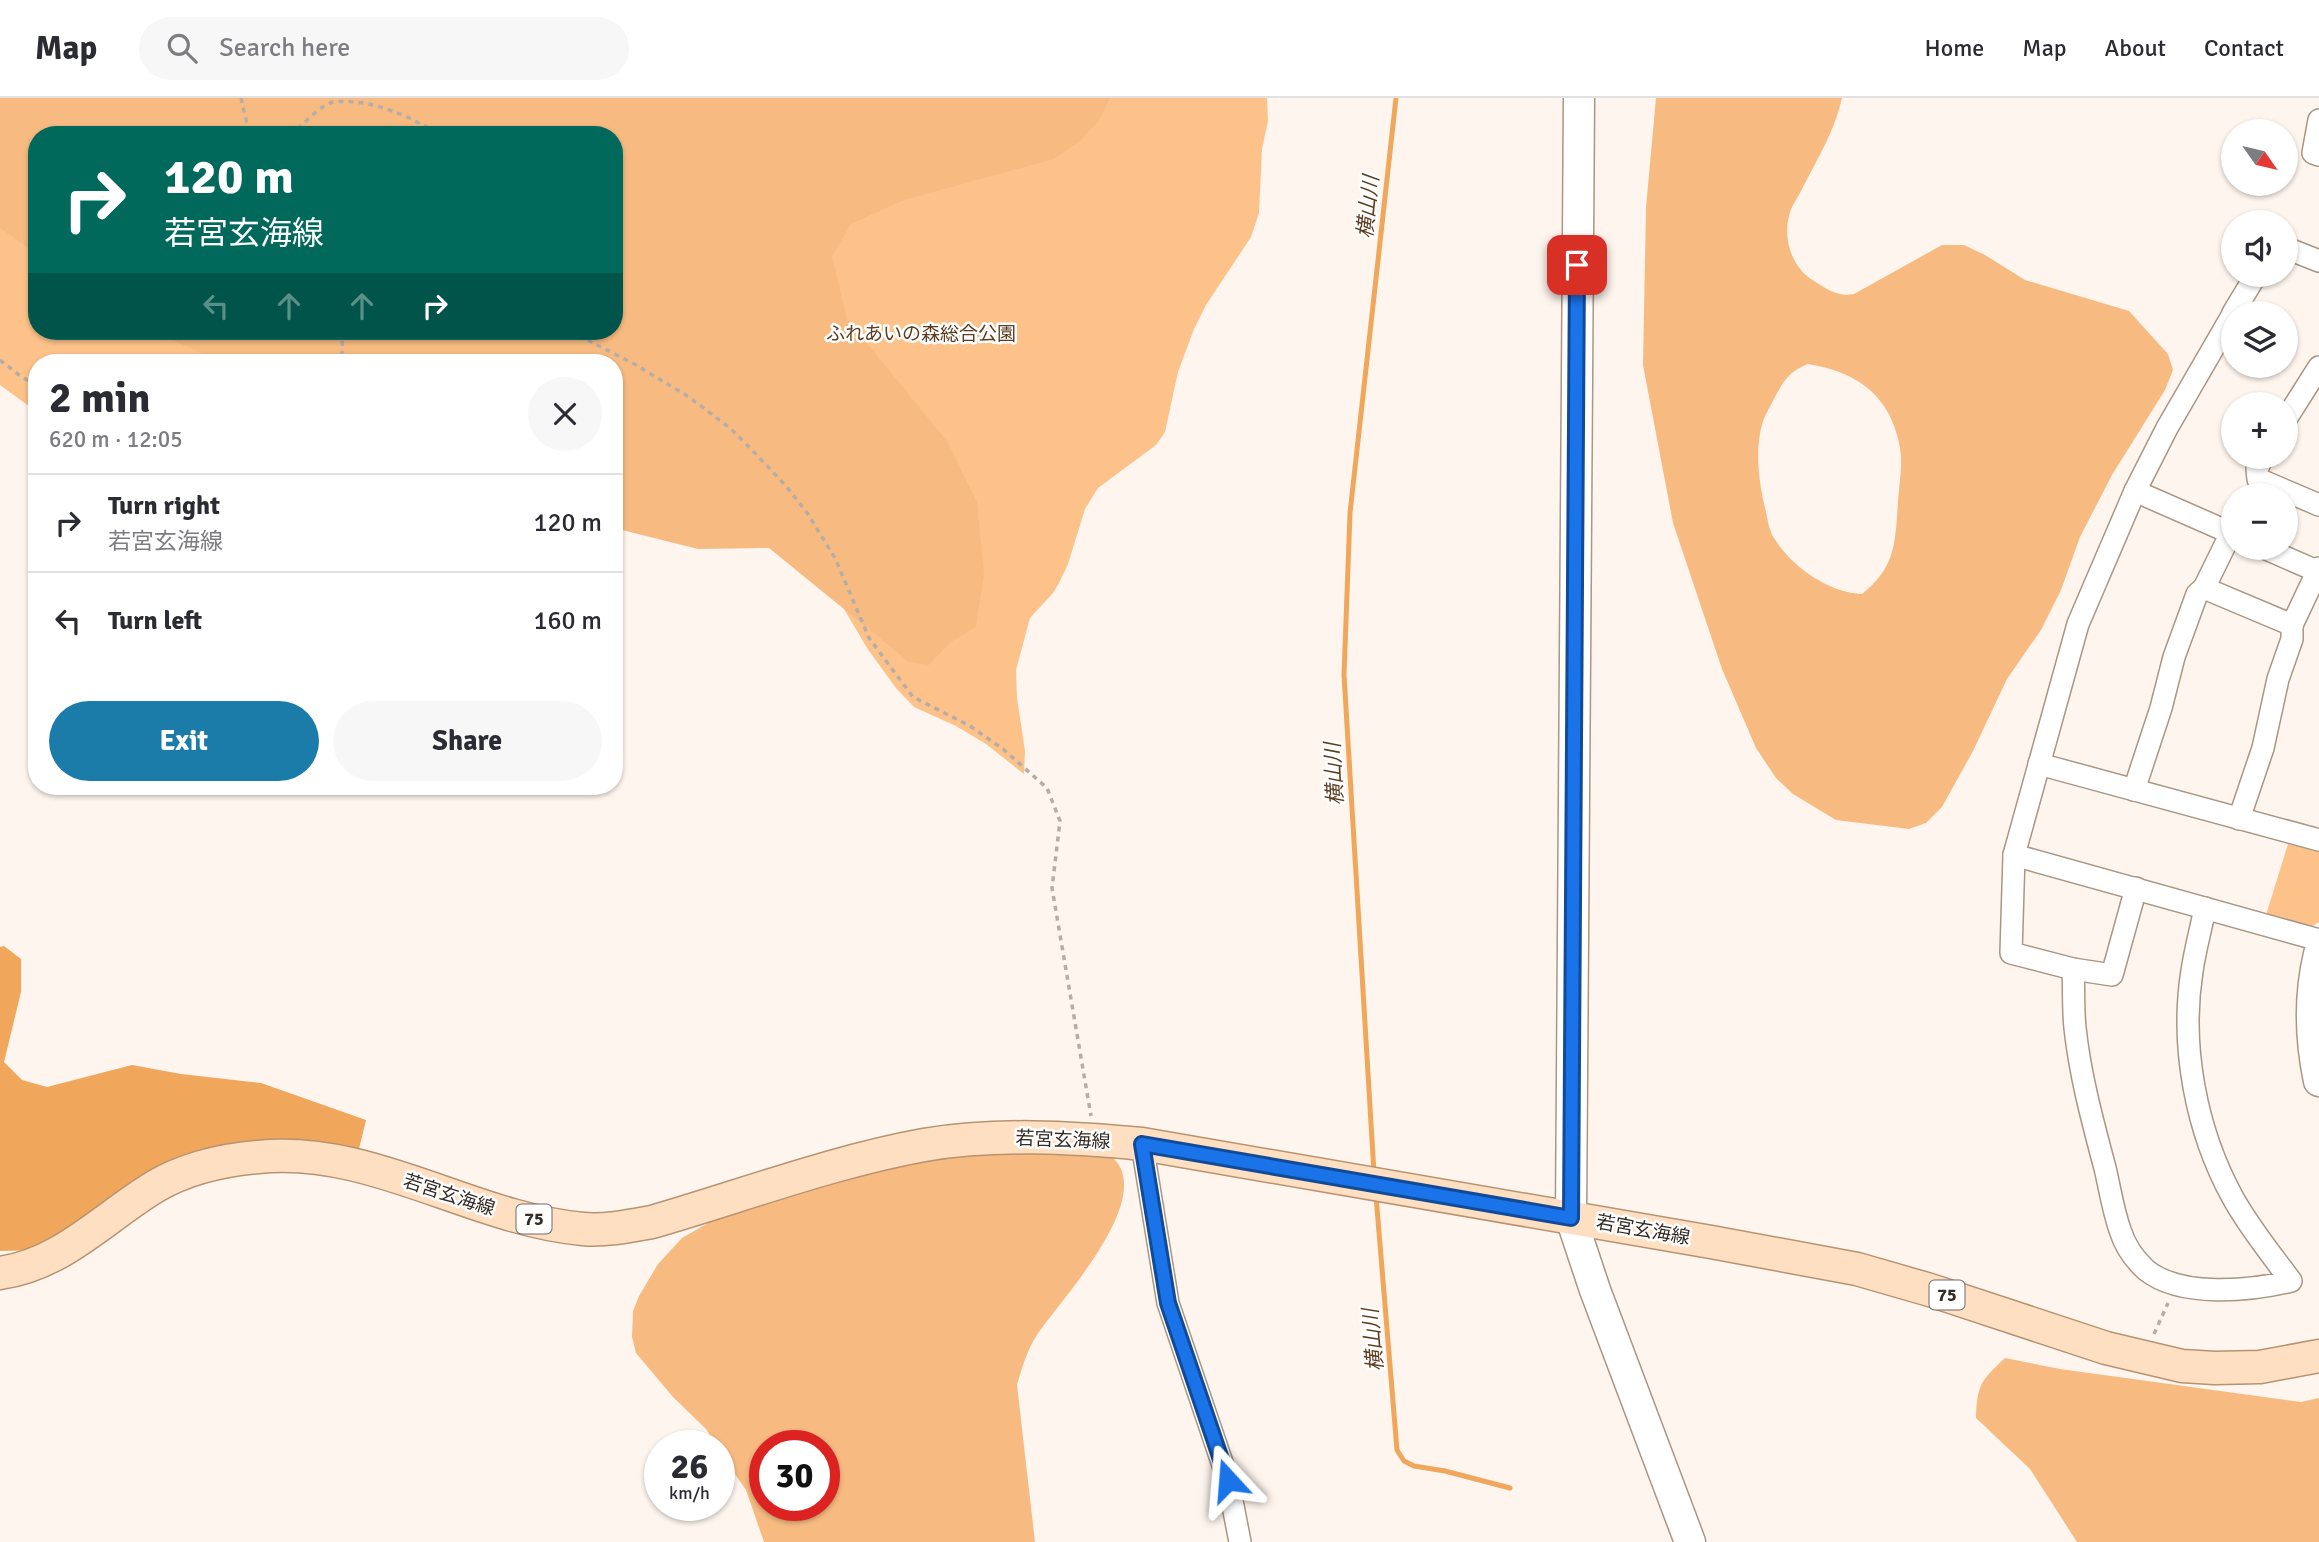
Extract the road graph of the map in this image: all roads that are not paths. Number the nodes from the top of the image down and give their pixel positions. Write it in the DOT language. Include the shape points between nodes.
graph roads {
  1 [pos="1579,98"];
  2 [pos="2319,120"];
  3 [pos="2319,155"];
  4 [pos="2298,253"];
  5 [pos="2319,261"];
  6 [pos="2221,335"];
  7 [pos="2319,367"];
  8 [pos="2298,400"];
  9 [pos="2134,492"];
  10 [pos="2298,499"];
  11 [pos="2319,505"];
  12 [pos="2221,528"];
  13 [pos="2221,554"];
  14 [pos="2293,560"];
  15 [pos="2318,570"];
  16 [pos="2204,588"];
  17 [pos="2292,625"];
  18 [pos="2039,764"];
  19 [pos="2134,790"];
  20 [pos="2239,818"];
  21 [pos="2319,841"];
  22 [pos="2014,855"];
  23 [pos="2136,888"];
  24 [pos="2205,908"];
  25 [pos="2319,940"];
  26 [pos="2319,954"];
  27 [pos="2073,969"];
  28 [pos="2319,1080"];
  29 [pos="1142,1144"];
  30 [pos="1571,1218"];
  31 [pos="0,1273"];
  32 [pos="2319,1356"];
  33 [pos="1240,1542"];
  34 [pos="1690,1542"];
  1 -- 30 [label="street"];
  2 -- 3 [label="street" via="2313,153"];
  4 -- 5 [label="street"];
  6 -- 9 [label="street"];
  7 -- 8 [label="street"];
  9 -- 12 [label="street"];
  9 -- 18 [label="street" via="2078,624"];
  10 -- 11 [label="street"];
  13 -- 16 [label="street"];
  14 -- 15 [label="street"];
  15 -- 17 [label="street"];
  16 -- 17 [label="street"];
  16 -- 19 [label="street" via="2197,594 2174,657"];
  17 -- 20 [label="street" via="2263,748"];
  18 -- 19 [label="street"];
  18 -- 22 [label="street"];
  19 -- 20 [label="street"];
  20 -- 21 [label="street"];
  22 -- 23 [label="street"];
  22 -- 27 [label="street" via="2011,953"];
  23 -- 24 [label="street"];
  23 -- 27 [label="street" via="2112,975"];
  24 -- 25 [label="street"];
  24 -- 27 [label="street" via="2192,972 2188,1027 2202,1122 2233,1198 2291,1281 2233,1289 2176,1285 2147,1270 2132,1255 2120,1231 2093,1122 2075,1028"];
  26 -- 28 [label="street" via="2311,1012"];
  29 -- 30 [label="main road, 若宮玄海線 / 75"];
  29 -- 31 [label="main road, 若宮玄海線 / 75" via="1020,1137 925,1145 847,1163 652,1222 584,1229 494,1210 367,1168 310,1156 258,1157 184,1172 66,1250 29,1267"];
  29 -- 33 [label="street" via="1168,1303 1228,1480"];
  30 -- 32 [label="main road, 若宮玄海線 / 75" via="1857,1269 2182,1366 2260,1367"];
  30 -- 34 [label="street"];
}
